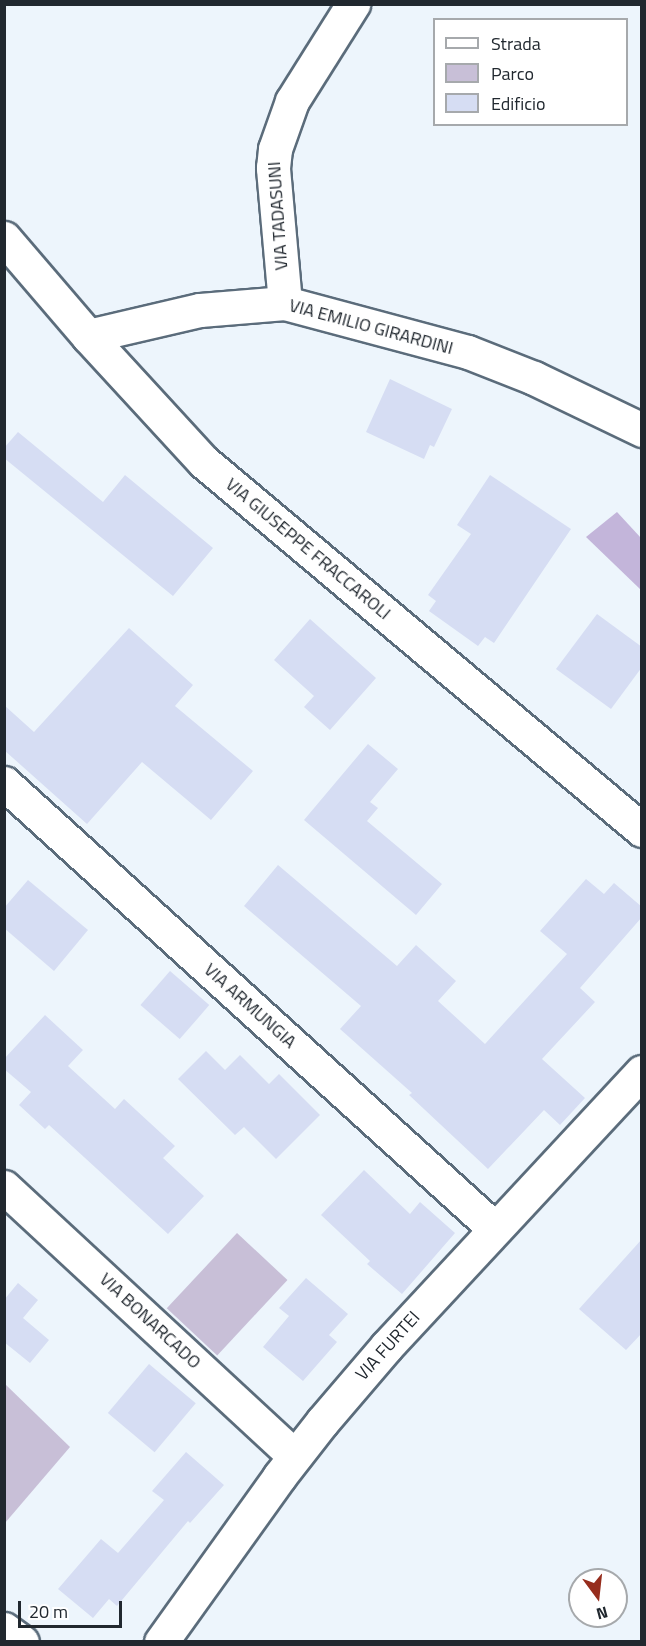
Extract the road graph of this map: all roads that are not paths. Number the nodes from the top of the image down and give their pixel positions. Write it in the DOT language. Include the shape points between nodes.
graph roads {
  1 [pos="353,4"];
  2 [pos="4,238"];
  3 [pos="285,303"];
  4 [pos="88,336"];
  5 [pos="642,430"];
  6 [pos="4,783"];
  7 [pos="642,830"];
  8 [pos="642,1072"];
  9 [pos="4,1187"];
  10 [pos="495,1229"];
  11 [pos="295,1456"];
  12 [pos="4,1629"];
  13 [pos="22,1641"];
  14 [pos="160,1641"];
  1 -- 3 [label="street, VIA TADASUNI" via="292,101 275,149 273,168"];
  2 -- 4 [label="street, VIA GIUSEPPE FRACCAROLI"];
  3 -- 4 [label="street, VIA EMILIO GIRARDINI" via="200,310"];
  3 -- 5 [label="street, VIA EMILIO GIRARDINI" via="468,352 534,378"];
  4 -- 7 [label="street, VIA GIUSEPPE FRACCAROLI" via="204,462"];
  6 -- 10 [label="street, VIA ARMUNGIA"];
  8 -- 10 [label="street, VIA FURTEI"];
  9 -- 11 [label="street, VIA BONARCADO"];
  10 -- 11 [label="street, VIA FURTEI" via="387,1346"];
  11 -- 14 [label="street, VIA FURTEI"];
  12 -- 13 [label="street"];
}
